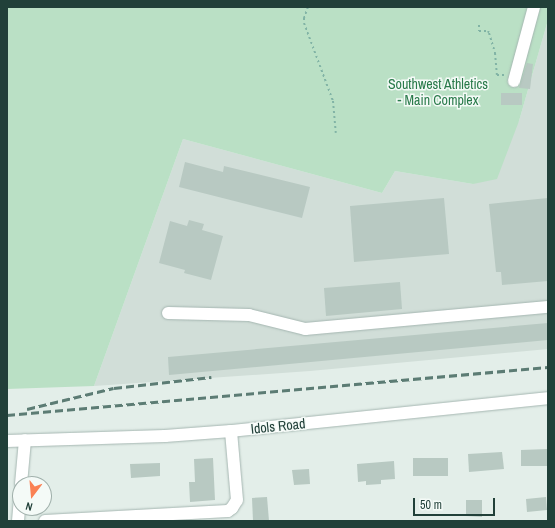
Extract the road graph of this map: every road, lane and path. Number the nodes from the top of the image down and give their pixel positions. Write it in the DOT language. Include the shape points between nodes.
graph roads {
  1 [pos="308,7"];
  2 [pos="534,7"];
  3 [pos="479,25"];
  4 [pos="515,78"];
  5 [pos="336,133"];
  6 [pos="548,307"];
  7 [pos="168,313"];
  8 [pos="548,398"];
  9 [pos="232,431"];
  10 [pos="26,440"];
  11 [pos="7,441"];
  12 [pos="22,476"];
  13 [pos="45,521"];
  1 -- 5 [label="path" via="304,23 333,101"];
  2 -- 4 [label="street"];
  3 -- 4 [label="path" via="479,31 489,33 495,53 497,75"];
  6 -- 7 [label="street" via="305,329 249,315"];
  8 -- 9 [label="street, Idols Road"];
  9 -- 10 [label="street, Idols Road" via="165,436"];
  9 -- 13 [label="street" via="237,500 228,511"];
  10 -- 11 [label="street, Idols Road"];
  10 -- 12 [label="street"];
}
